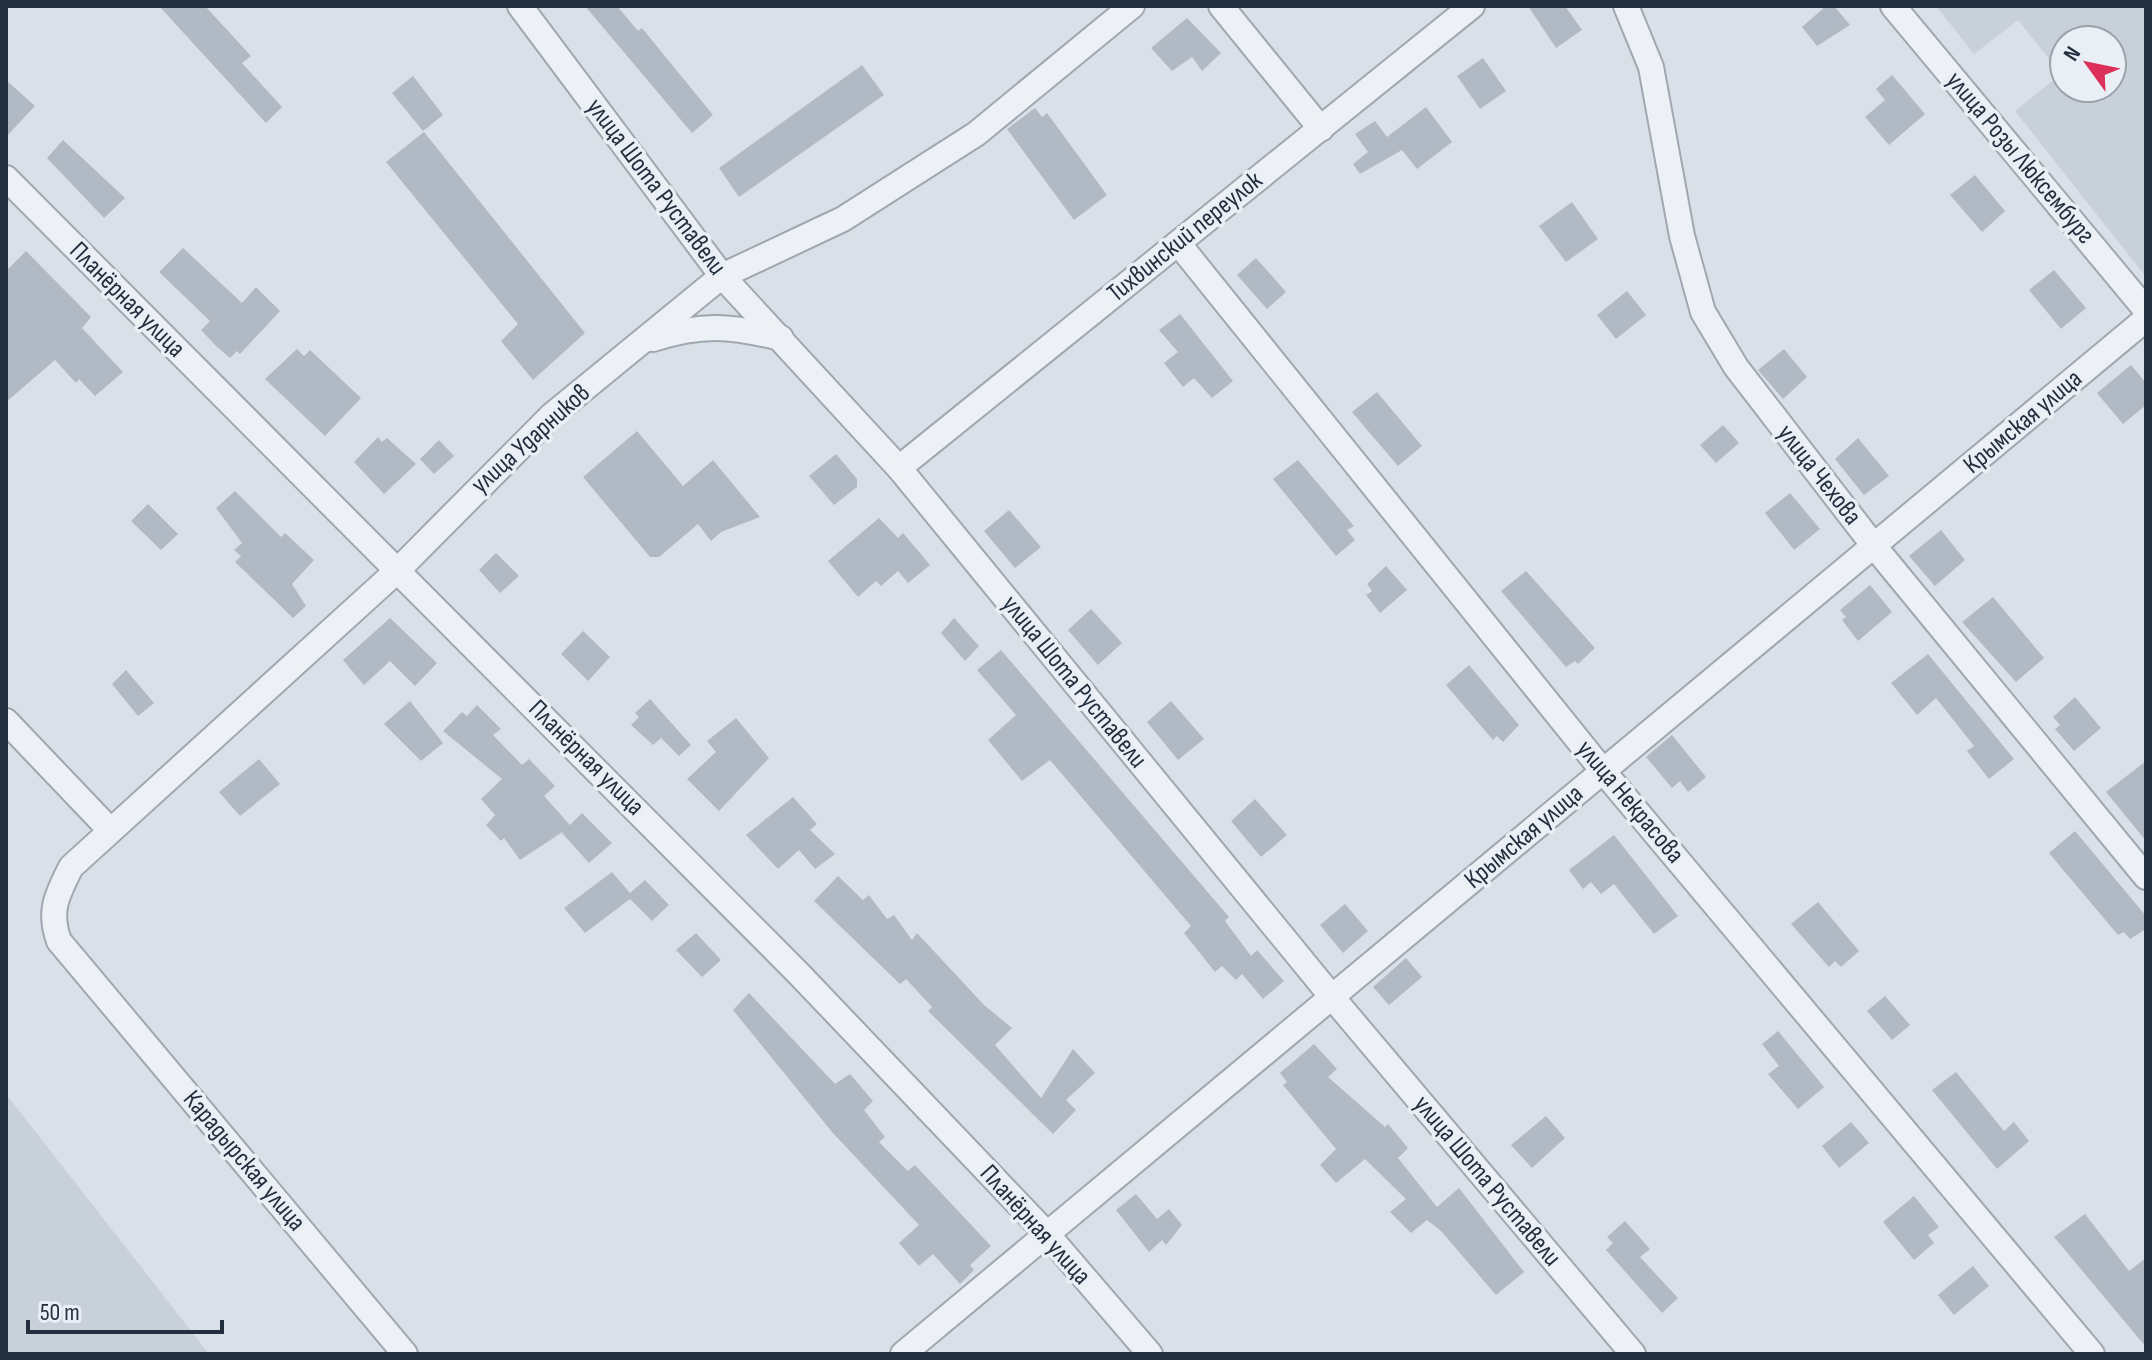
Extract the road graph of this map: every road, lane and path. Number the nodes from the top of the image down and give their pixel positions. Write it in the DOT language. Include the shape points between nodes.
graph roads {
  1 [pos="520,6"];
  2 [pos="1132,6"];
  3 [pos="1221,6"];
  4 [pos="1472,6"];
  5 [pos="1626,6"];
  6 [pos="1893,6"];
  7 [pos="1321,129"];
  8 [pos="6,178"];
  9 [pos="1178,243"];
  10 [pos="722,276"];
  11 [pos="2146,310"];
  12 [pos="2146,319"];
  13 [pos="781,338"];
  14 [pos="640,344"];
  15 [pos="899,468"];
  16 [pos="1874,546"];
  17 [pos="399,569"];
  18 [pos="6,721"];
  19 [pos="1603,771"];
  20 [pos="110,830"];
  21 [pos="2146,877"];
  22 [pos="82,968"];
  23 [pos="1332,997"];
  24 [pos="1047,1234"];
  25 [pos="405,1354"];
  26 [pos="903,1354"];
  27 [pos="1150,1354"];
  28 [pos="1633,1354"];
  29 [pos="2092,1354"];
  1 -- 10 [label="street, улица Шота Руставели"];
  2 -- 10 [label="street, улица Ударников" via="976,134 843,219"];
  3 -- 7 [label="street"];
  4 -- 7 [label="street, Тихвинский переулок"];
  5 -- 16 [label="street, улица Чехова" via="1651,67 1682,236 1703,312 1736,367"];
  6 -- 11 [label="street, улица Розы Люксембург"];
  7 -- 9 [label="street, Тихвинский переулок"];
  8 -- 17 [label="street, Планёрная улица"];
  9 -- 15 [label="street, Тихвинский переулок"];
  9 -- 19 [label="street, улица Некрасова"];
  10 -- 13 [label="street, улица Шота Руставели"];
  10 -- 14 [label="street, улица Ударников"];
  12 -- 16 [label="street, Крымская улица"];
  13 -- 14 [label="street" via="732,326 687,328"];
  13 -- 15 [label="street, улица Шота Руставели"];
  14 -- 17 [label="street, улица Ударников" via="552,415"];
  15 -- 23 [label="street, улица Шота Руставели"];
  16 -- 19 [label="street, Крымская улица"];
  16 -- 21 [label="street, улица Чехова"];
  17 -- 20 [label="street, улица Ударников"];
  17 -- 24 [label="street, Планёрная улица"];
  18 -- 20 [label="street"];
  19 -- 23 [label="street, Крымская улица"];
  19 -- 29 [label="street, улица Некрасова"];
  20 -- 22 [label="street, улица Ударников" via="71,867 53,902 52,922 59,941"];
  22 -- 25 [label="street, Карадырская улица"];
  23 -- 24 [label="street, Крымская улица"];
  23 -- 28 [label="street, улица Шота Руставели"];
  24 -- 26 [label="street, Крымская улица"];
  24 -- 27 [label="street, Планёрная улица"];
}
